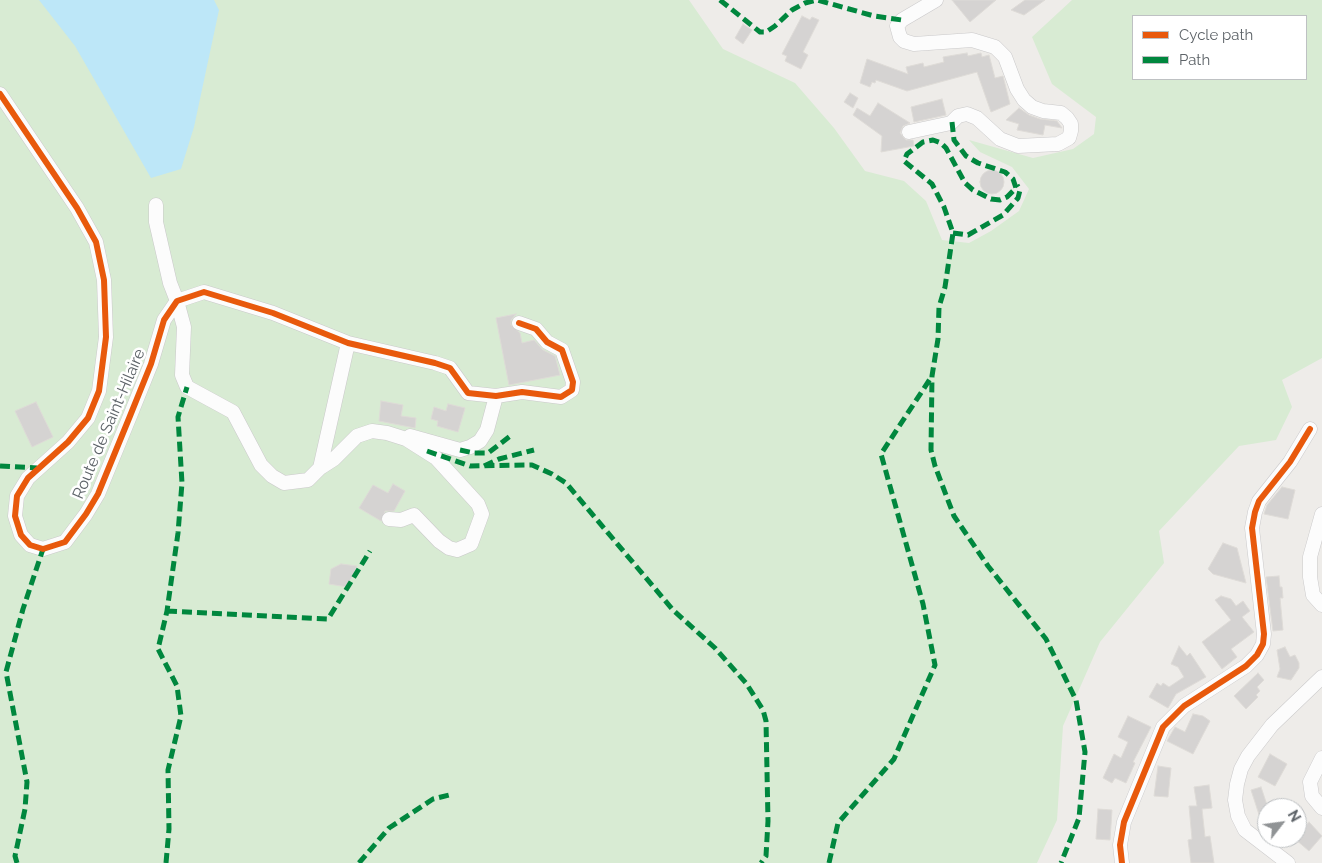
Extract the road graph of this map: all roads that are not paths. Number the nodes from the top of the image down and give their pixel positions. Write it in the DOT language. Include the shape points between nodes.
graph roads {
  1 [pos="936,0"];
  2 [pos="0,94"];
  3 [pos="909,132"];
  4 [pos="156,205"];
  5 [pos="174,304"];
  6 [pos="519,323"];
  7 [pos="348,342"];
  8 [pos="496,396"];
  9 [pos="1310,429"];
  10 [pos="387,433"];
  11 [pos="320,468"];
  12 [pos="1322,514"];
  13 [pos="389,519"];
  14 [pos="1322,605"];
  15 [pos="1322,677"];
  16 [pos="1322,758"];
  17 [pos="1322,808"];
  18 [pos="1122,863"];
  19 [pos="1288,863"];
  1 -- 3 [label="street" via="897,26 904,41 914,44 972,40 995,47 1005,56 1024,100 1042,111 1061,114 1071,124 1071,131 1069,138 1058,144 1018,146 1000,139 977,118 967,114 958,116 951,123"];
  2 -- 5 [label="street, Route de Saint-Hilaire" via="78,208 96,242 104,280 106,337 99,391 88,418 68,442 37,468 17,496 14,516 21,535 30,545 42,549 65,542 98,494 151,364 164,320"];
  4 -- 5 [label="street" via="156,222"];
  5 -- 7 [label="street" via="204,292 273,313"];
  5 -- 11 [label="street" via="184,327 182,375 188,387 233,412 252,452 272,476 284,483 297,483 308,480"];
  6 -- 8 [label="street" via="536,329 547,342 562,350 573,382 572,390 561,397 522,392"];
  7 -- 8 [label="street" via="450,368 468,393"];
  7 -- 11 [label="street"];
  8 -- 10 [label="street" via="487,430 480,441 470,447 460,450 417,437"];
  9 -- 18 [label="street" via="1254,512 1252,528 1263,644 1246,666 1184,706 1163,727 1124,822 1120,846"];
  10 -- 11 [label="street" via="372,431 358,436"];
  10 -- 13 [label="street" via="406,439 436,458 478,504 482,514 471,544 457,550 439,542 414,515 401,520"];
  12 -- 14 [label="street" via="1310,557 1310,577 1313,595"];
  15 -- 19 [label="street" via="1268,730 1244,762 1237,784 1235,800 1245,830"];
  16 -- 17 [label="street" via="1310,782 1312,796"];
}
